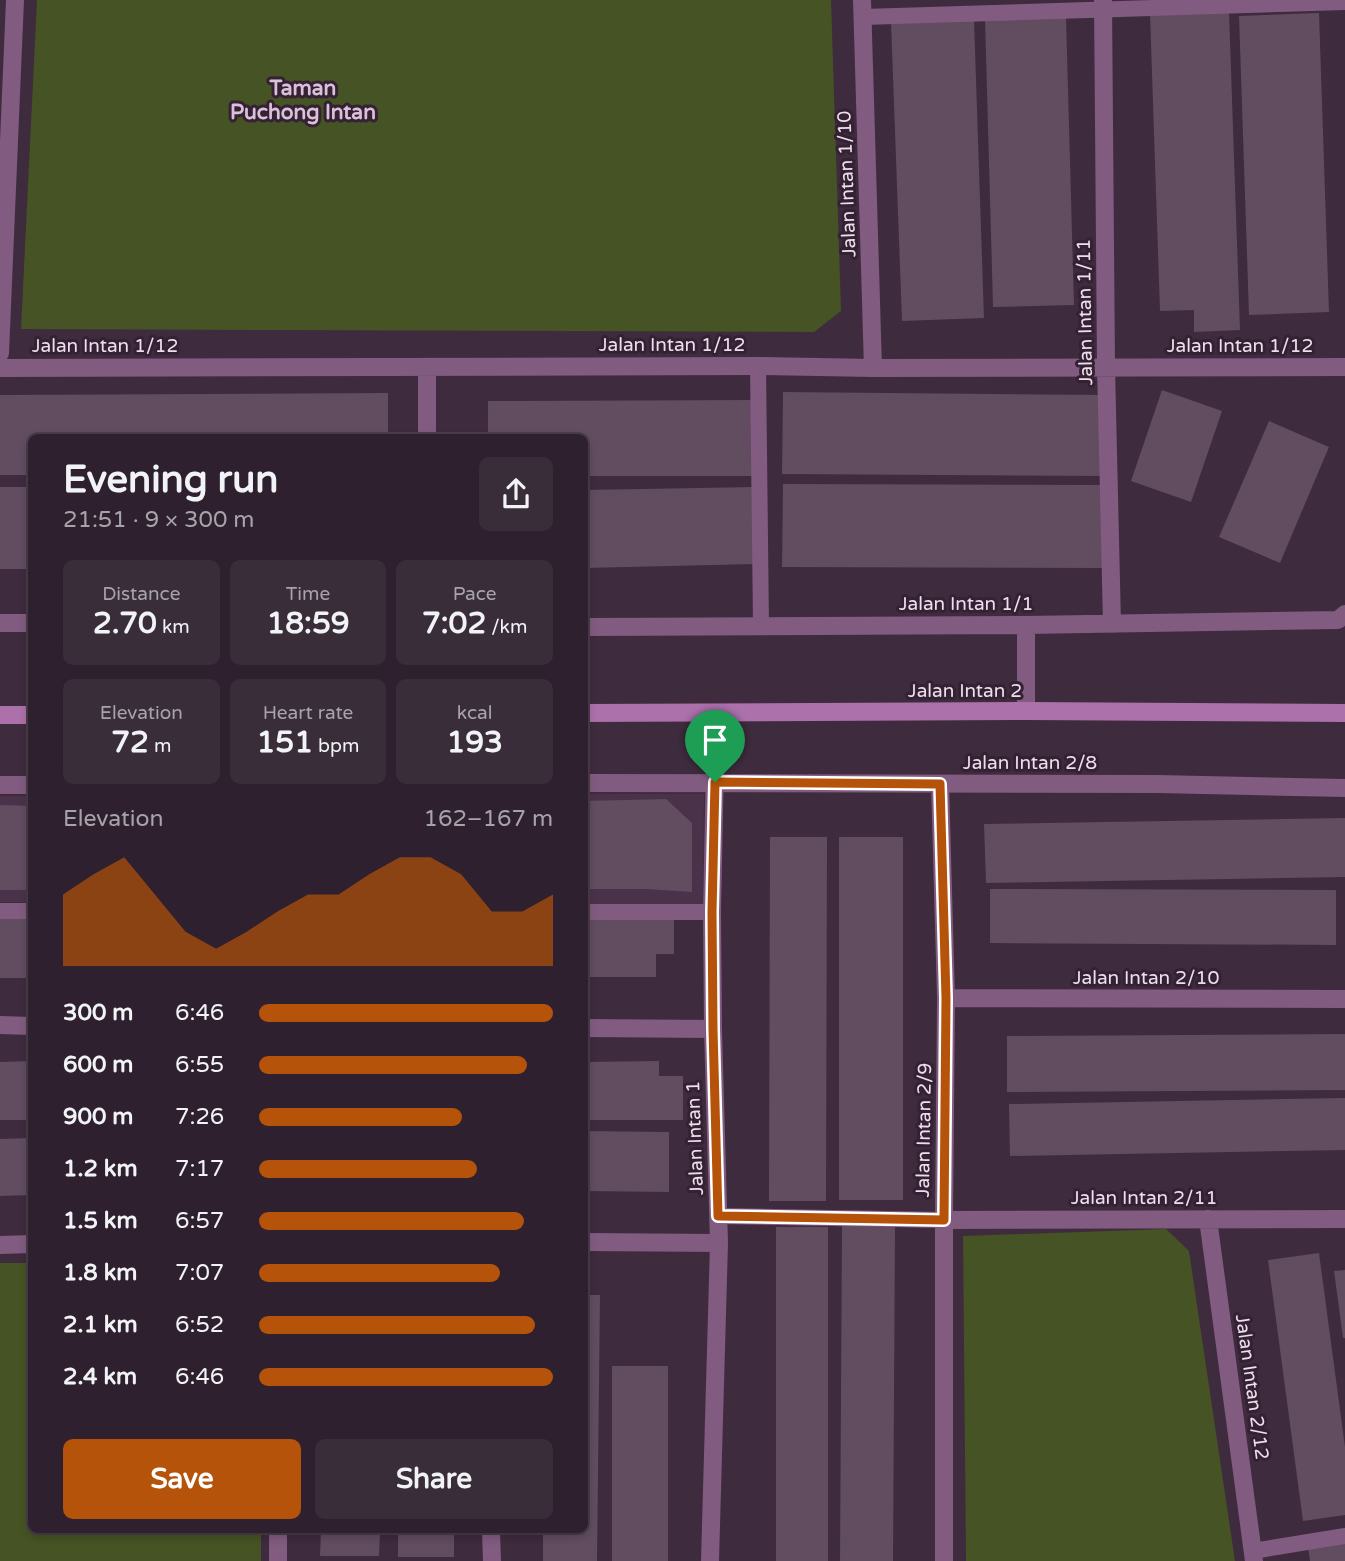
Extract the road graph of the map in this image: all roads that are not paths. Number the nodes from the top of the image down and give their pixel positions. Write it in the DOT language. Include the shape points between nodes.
graph roads {
  1 [pos="15,0"];
  2 [pos="1345,2"];
  3 [pos="1103,5"];
  4 [pos="862,8"];
  5 [pos="0,353"];
  6 [pos="758,366"];
  7 [pos="427,367"];
  8 [pos="1106,367"];
  9 [pos="0,368"];
  10 [pos="873,368"];
  11 [pos="1345,368"];
  12 [pos="427,434"];
  13 [pos="1345,614"];
  14 [pos="0,623"];
  15 [pos="28,623"];
  16 [pos="1112,624"];
  17 [pos="761,625"];
  18 [pos="1026,625"];
  19 [pos="588,627"];
  20 [pos="1026,712"];
  21 [pos="588,713"];
  22 [pos="716,713"];
  23 [pos="1345,713"];
  24 [pos="0,715"];
  25 [pos="28,715"];
  26 [pos="715,782"];
  27 [pos="588,783"];
  28 [pos="940,784"];
  29 [pos="0,785"];
  30 [pos="28,785"];
  31 [pos="1345,788"];
  32 [pos="0,911"];
  33 [pos="28,911"];
  34 [pos="588,912"];
  35 [pos="712,912"];
  36 [pos="946,998"];
  37 [pos="1345,999"];
  38 [pos="0,1025"];
  39 [pos="28,1026"];
  40 [pos="588,1028"];
  41 [pos="713,1029"];
  42 [pos="718,1216"];
  43 [pos="1208,1219"];
  44 [pos="1345,1219"];
  45 [pos="944,1220"];
  46 [pos="588,1242"];
  47 [pos="719,1243"];
  48 [pos="28,1244"];
  49 [pos="0,1245"];
  50 [pos="278,1533"];
  51 [pos="491,1533"];
  52 [pos="1345,1535"];
  53 [pos="1254,1556"];
  54 [pos="278,1561"];
  55 [pos="492,1561"];
  56 [pos="710,1561"];
  57 [pos="944,1561"];
  1 -- 5 [label="street"];
  2 -- 3 [label="lane"];
  3 -- 4 [label="lane"];
  3 -- 8 [label="street, Jalan Intan 1/11"];
  4 -- 10 [label="street, Jalan Intan 1/10"];
  6 -- 7 [label="street, Jalan Intan 1/12"];
  6 -- 10 [label="street, Jalan Intan 1/12"];
  6 -- 17 [label="lane"];
  7 -- 9 [label="street, Jalan Intan 1/12"];
  7 -- 12 [label="street"];
  8 -- 10 [label="street, Jalan Intan 1/12"];
  8 -- 11 [label="street, Jalan Intan 1/12"];
  8 -- 16 [label="street, Jalan Intan 1/11"];
  13 -- 16 [label="street, Jalan Intan 1/1" via="1338,620"];
  14 -- 15 [label="street"];
  16 -- 18 [label="street, Jalan Intan 1/1"];
  17 -- 18 [label="street, Jalan Intan 1/1"];
  17 -- 19 [label="street, Jalan Intan 1/1"];
  18 -- 20 [label="street"];
  20 -- 22 [label="street, Jalan Intan 2"];
  20 -- 23 [label="street, Jalan Intan 2"];
  21 -- 22 [label="street, Jalan Intan 2"];
  22 -- 26 [label="street, Jalan Intan 1"];
  24 -- 25 [label="street"];
  26 -- 27 [label="street, Jalan Intan 2/8"];
  26 -- 28 [label="street, Jalan Intan 2/8"];
  26 -- 35 [label="street, Jalan Intan 1"];
  28 -- 31 [label="street, Jalan Intan 2/8"];
  28 -- 36 [label="street, Jalan Intan 2/9"];
  29 -- 30 [label="street"];
  32 -- 33 [label="lane"];
  34 -- 35 [label="lane"];
  35 -- 41 [label="street, Jalan Intan 1"];
  36 -- 37 [label="street, Jalan Intan 2/10"];
  36 -- 45 [label="street, Jalan Intan 2/9"];
  38 -- 39 [label="street"];
  40 -- 41 [label="street"];
  41 -- 42 [label="street, Jalan Intan 1"];
  42 -- 45 [label="lane"];
  42 -- 47 [label="street, Jalan Intan 1"];
  43 -- 44 [label="street, Jalan Intan 2/11"];
  43 -- 45 [label="street, Jalan Intan 2/11"];
  43 -- 53 [label="street, Jalan Intan 2/12"];
  45 -- 57 [label="street, Jalan Intan 2/9"];
  46 -- 47 [label="street"];
  47 -- 56 [label="street, Jalan Intan 1"];
  48 -- 49 [label="street"];
  50 -- 54 [label="street"];
  51 -- 55 [label="street"];
  52 -- 53 [label="lane"];
}
